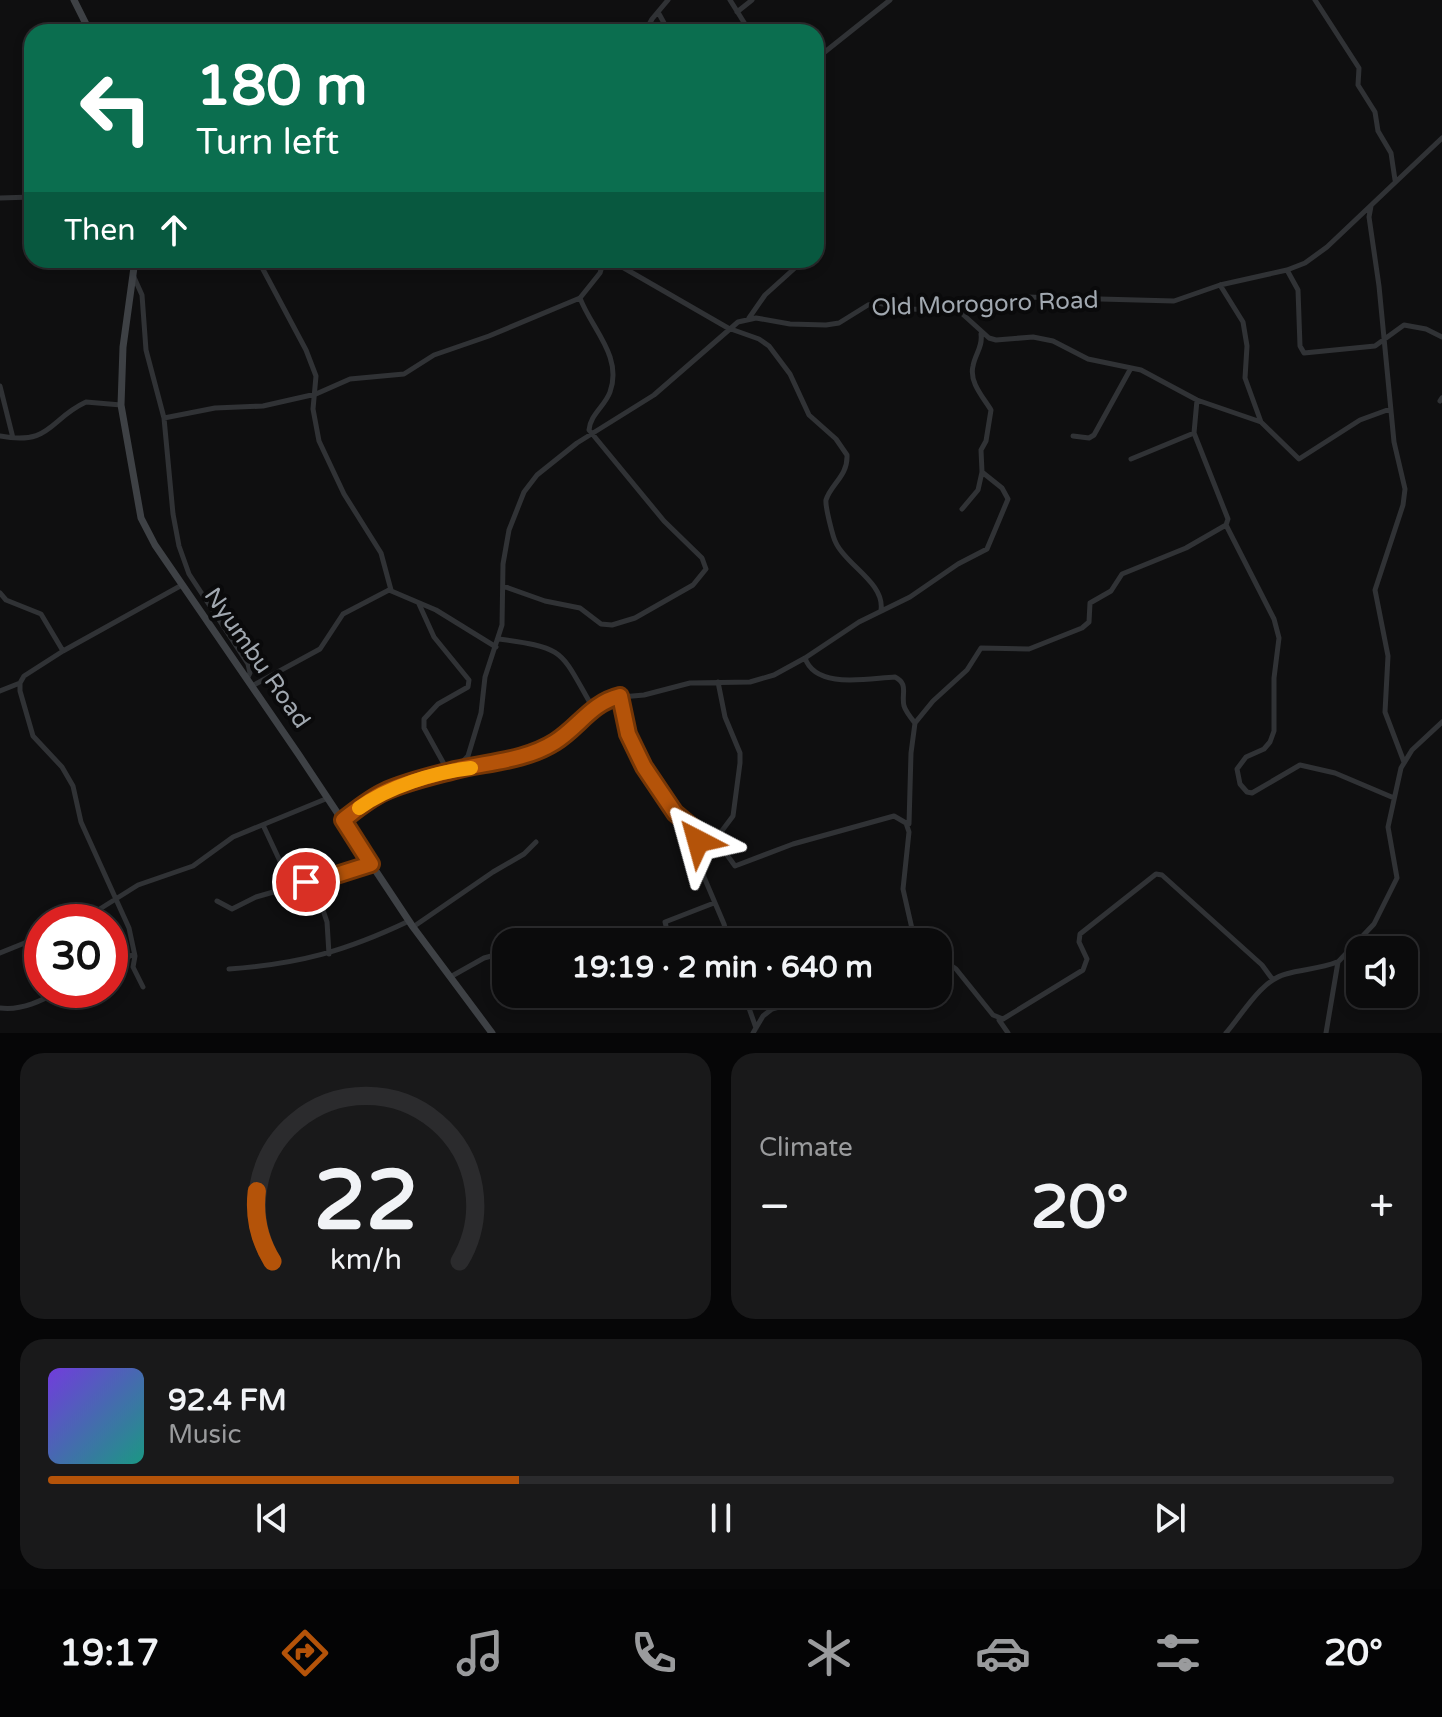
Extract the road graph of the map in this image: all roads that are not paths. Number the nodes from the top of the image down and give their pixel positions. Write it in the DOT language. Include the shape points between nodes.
graph roads {
  1 [pos="74,0"];
  2 [pos="668,0"];
  3 [pos="730,0"];
  4 [pos="752,0"];
  5 [pos="890,0"];
  6 [pos="1315,0"];
  7 [pos="658,11"];
  8 [pos="737,12"];
  9 [pos="86,24"];
  10 [pos="650,24"];
  11 [pos="665,24"];
  12 [pos="745,24"];
  13 [pos="824,53"];
  14 [pos="1442,138"];
  15 [pos="1395,182"];
  16 [pos="24,197"];
  17 [pos="0,198"];
  18 [pos="1371,205"];
  19 [pos="134,268"];
  20 [pos="262,268"];
  21 [pos="601,268"];
  22 [pos="624,268"];
  23 [pos="795,268"];
  24 [pos="1287,270"];
  25 [pos="133,274"];
  26 [pos="1220,285"];
  27 [pos="580,298"];
  28 [pos="957,309"];
  29 [pos="749,319"];
  30 [pos="728,328"];
  31 [pos="981,333"];
  32 [pos="1442,337"];
  33 [pos="1384,341"];
  34 [pos="1131,368"];
  35 [pos="0,386"];
  36 [pos="316,394"];
  37 [pos="1197,400"];
  38 [pos="121,405"];
  39 [pos="1390,409"];
  40 [pos="164,418"];
  41 [pos="1261,422"];
  42 [pos="1194,433"];
  43 [pos="591,434"];
  44 [pos="0,436"];
  45 [pos="1073,436"];
  46 [pos="13,438"];
  47 [pos="1131,459"];
  48 [pos="982,472"];
  49 [pos="962,509"];
  50 [pos="1226,525"];
  51 [pos="182,585"];
  52 [pos="503,586"];
  53 [pos="391,590"];
  54 [pos="0,593"];
  55 [pos="419,604"];
  56 [pos="881,610"];
  57 [pos="499,639"];
  58 [pos="496,647"];
  59 [pos="63,651"];
  60 [pos="805,658"];
  61 [pos="250,682"];
  62 [pos="718,682"];
  63 [pos="20,683"];
  64 [pos="0,691"];
  65 [pos="620,696"];
  66 [pos="593,708"];
  67 [pos="1442,722"];
  68 [pos="915,723"];
  69 [pos="1404,762"];
  70 [pos="452,772"];
  71 [pos="328,798"];
  72 [pos="1394,798"];
  73 [pos="909,811"];
  74 [pos="894,816"];
  75 [pos="343,820"];
  76 [pos="263,825"];
  77 [pos="908,827"];
  78 [pos="698,832"];
  79 [pos="715,840"];
  80 [pos="536,842"];
  81 [pos="371,864"];
  82 [pos="286,874"];
  83 [pos="313,880"];
  84 [pos="116,899"];
  85 [pos="217,901"];
  86 [pos="714,903"];
  87 [pos="106,904"];
  88 [pos="411,924"];
  89 [pos="666,928"];
  90 [pos="725,928"];
  91 [pos="912,928"];
  92 [pos="24,943"];
  93 [pos="0,953"];
  94 [pos="135,954"];
  95 [pos="329,954"];
  96 [pos="492,956"];
  97 [pos="128,957"];
  98 [pos="1338,962"];
  99 [pos="952,966"];
  100 [pos="229,969"];
  101 [pos="452,976"];
  102 [pos="1273,980"];
  103 [pos="143,987"];
  104 [pos="24,1004"];
  105 [pos="0,1008"];
  106 [pos="748,1008"];
  107 [pos="776,1008"];
  108 [pos="999,1020"];
  109 [pos="755,1031"];
  110 [pos="492,1033"];
  111 [pos="1008,1033"];
  112 [pos="1226,1033"];
  113 [pos="1326,1033"];
  1 -- 9 [label="street"];
  2 -- 7 [label="street"];
  3 -- 8 [label="street"];
  4 -- 8 [label="street"];
  5 -- 13 [label="street"];
  6 -- 15 [label="street" via="1359,68 1358,85 1391,153"];
  7 -- 10 [label="street"];
  7 -- 11 [label="street"];
  8 -- 12 [label="street"];
  14 -- 15 [label="street, Old Morogoro Road"];
  15 -- 18 [label="street, Old Morogoro Road"];
  16 -- 17 [label="street"];
  18 -- 24 [label="street, Old Morogoro Road" via="1313,257"];
  18 -- 33 [label="street"];
  19 -- 25 [label="street, Nyumbu Road"];
  20 -- 36 [label="street" via="306,350"];
  21 -- 27 [label="street"];
  22 -- 30 [label="street"];
  23 -- 29 [label="street" via="765,295"];
  24 -- 26 [label="street, Old Morogoro Road"];
  24 -- 33 [label="street" via="1298,290 1304,353"];
  25 -- 38 [label="street, Nyumbu Road"];
  25 -- 40 [label="street" via="142,295 146,350"];
  26 -- 28 [label="street, Old Morogoro Road" via="1174,301 1026,297"];
  26 -- 41 [label="street" via="1243,322 1245,378"];
  27 -- 36 [label="street" via="434,355 404,374 350,379"];
  27 -- 43 [label="street" via="605,343 613,371 610,394 589,424"];
  28 -- 29 [label="street, Old Morogoro Road" via="878,303 826,325"];
  28 -- 31 [label="street"];
  29 -- 30 [label="street, Old Morogoro Road"];
  30 -- 43 [label="street, Old Morogoro Road" via="654,395"];
  30 -- 56 [label="street" via="769,346 790,374 809,415 847,455 826,500 827,510 836,545 874,589"];
  31 -- 34 [label="street" via="996,340 1053,341 1088,359"];
  31 -- 48 [label="street" via="972,373 991,410 981,450"];
  32 -- 33 [label="street" via="1404,325"];
  33 -- 39 [label="street"];
  34 -- 37 [label="street"];
  34 -- 45 [label="street" via="1094,435"];
  35 -- 46 [label="street"];
  36 -- 40 [label="street"];
  36 -- 53 [label="street" via="319,441 381,553"];
  37 -- 41 [label="street"];
  37 -- 42 [label="street"];
  38 -- 46 [label="street" via="86,402 37,436"];
  38 -- 51 [label="street, Nyumbu Road" via="141,518"];
  39 -- 41 [label="street" via="1360,420 1299,459"];
  39 -- 69 [label="street" via="1405,496 1375,596 1388,656 1385,712"];
  40 -- 61 [label="street" via="179,546 189,574 248,664"];
  42 -- 47 [label="street"];
  42 -- 50 [label="street"];
  43 -- 52 [label="street, Old Morogoro Road" via="549,463 524,492 509,530"];
  43 -- 52 [label="street" via="702,558 703,575 635,618 606,626 580,608"];
  44 -- 46 [label="street"];
  48 -- 49 [label="street" via="978,490"];
  48 -- 56 [label="street" via="1008,499 987,549"];
  50 -- 68 [label="street" via="1119,575 1111,591 1090,603 1085,627 1029,649 981,648 967,670"];
  50 -- 72 [label="street" via="1279,638 1274,731 1264,749 1241,762 1240,784 1252,793 1300,765 1335,773"];
  51 -- 59 [label="street"];
  51 -- 61 [label="street, Nyumbu Road"];
  52 -- 57 [label="street, Old Morogoro Road"];
  53 -- 55 [label="street"];
  53 -- 61 [label="street" via="343,614 312,655"];
  54 -- 59 [label="street" via="41,614"];
  55 -- 58 [label="street"];
  55 -- 70 [label="street" via="434,637 469,680 468,687 424,719 424,728"];
  56 -- 60 [label="street"];
  57 -- 58 [label="street, Old Morogoro Road"];
  57 -- 66 [label="street" via="558,653"];
  58 -- 70 [label="street, Old Morogoro Road" via="473,744"];
  59 -- 63 [label="street"];
  60 -- 62 [label="street" via="750,682"];
  60 -- 68 [label="street" via="812,672 830,677 901,679 905,708"];
  61 -- 71 [label="street, Nyumbu Road"];
  62 -- 65 [label="street"];
  62 -- 79 [label="street" via="740,763 733,816"];
  63 -- 64 [label="street"];
  63 -- 84 [label="street" via="33,736 69,777 81,822"];
  65 -- 66 [label="street"];
  65 -- 78 [label="street" via="628,734 644,767 675,813"];
  66 -- 70 [label="street" via="540,749"];
  67 -- 69 [label="street"];
  68 -- 73 [label="street"];
  69 -- 72 [label="street"];
  70 -- 75 [label="street" via="386,791"];
  71 -- 75 [label="street, Nyumbu Road"];
  71 -- 76 [label="street"];
  72 -- 98 [label="street" via="1388,827 1397,868 1395,886 1369,932"];
  73 -- 74 [label="street"];
  73 -- 77 [label="street"];
  74 -- 77 [label="street"];
  74 -- 79 [label="street" via="737,866"];
  75 -- 81 [label="street, Nyumbu Road"];
  76 -- 82 [label="street"];
  76 -- 84 [label="street" via="233,837 193,866 138,885"];
  77 -- 91 [label="street" via="903,889"];
  78 -- 79 [label="street"];
  78 -- 86 [label="street" via="700,861"];
  80 -- 88 [label="street"];
  81 -- 83 [label="street"];
  81 -- 88 [label="street, Nyumbu Road"];
  83 -- 85 [label="street" via="232,909"];
  83 -- 95 [label="street" via="327,922"];
  84 -- 87 [label="street"];
  84 -- 94 [label="street"];
  86 -- 89 [label="street" via="665,922"];
  86 -- 90 [label="street"];
  88 -- 95 [label="street"];
  88 -- 101 [label="street, Nyumbu Road"];
  92 -- 93 [label="street"];
  94 -- 97 [label="street"];
  94 -- 103 [label="street" via="133,967"];
  95 -- 100 [label="street"];
  96 -- 101 [label="street"];
  98 -- 102 [label="street"];
  98 -- 113 [label="street"];
  99 -- 108 [label="street"];
  101 -- 110 [label="street, Nyumbu Road"];
  102 -- 108 [label="street" via="1156,874 1080,934 1087,959 1083,970"];
  102 -- 112 [label="street"];
  104 -- 105 [label="street"];
  106 -- 109 [label="street"];
  107 -- 109 [label="street" via="763,1016"];
  108 -- 111 [label="street"];
}
